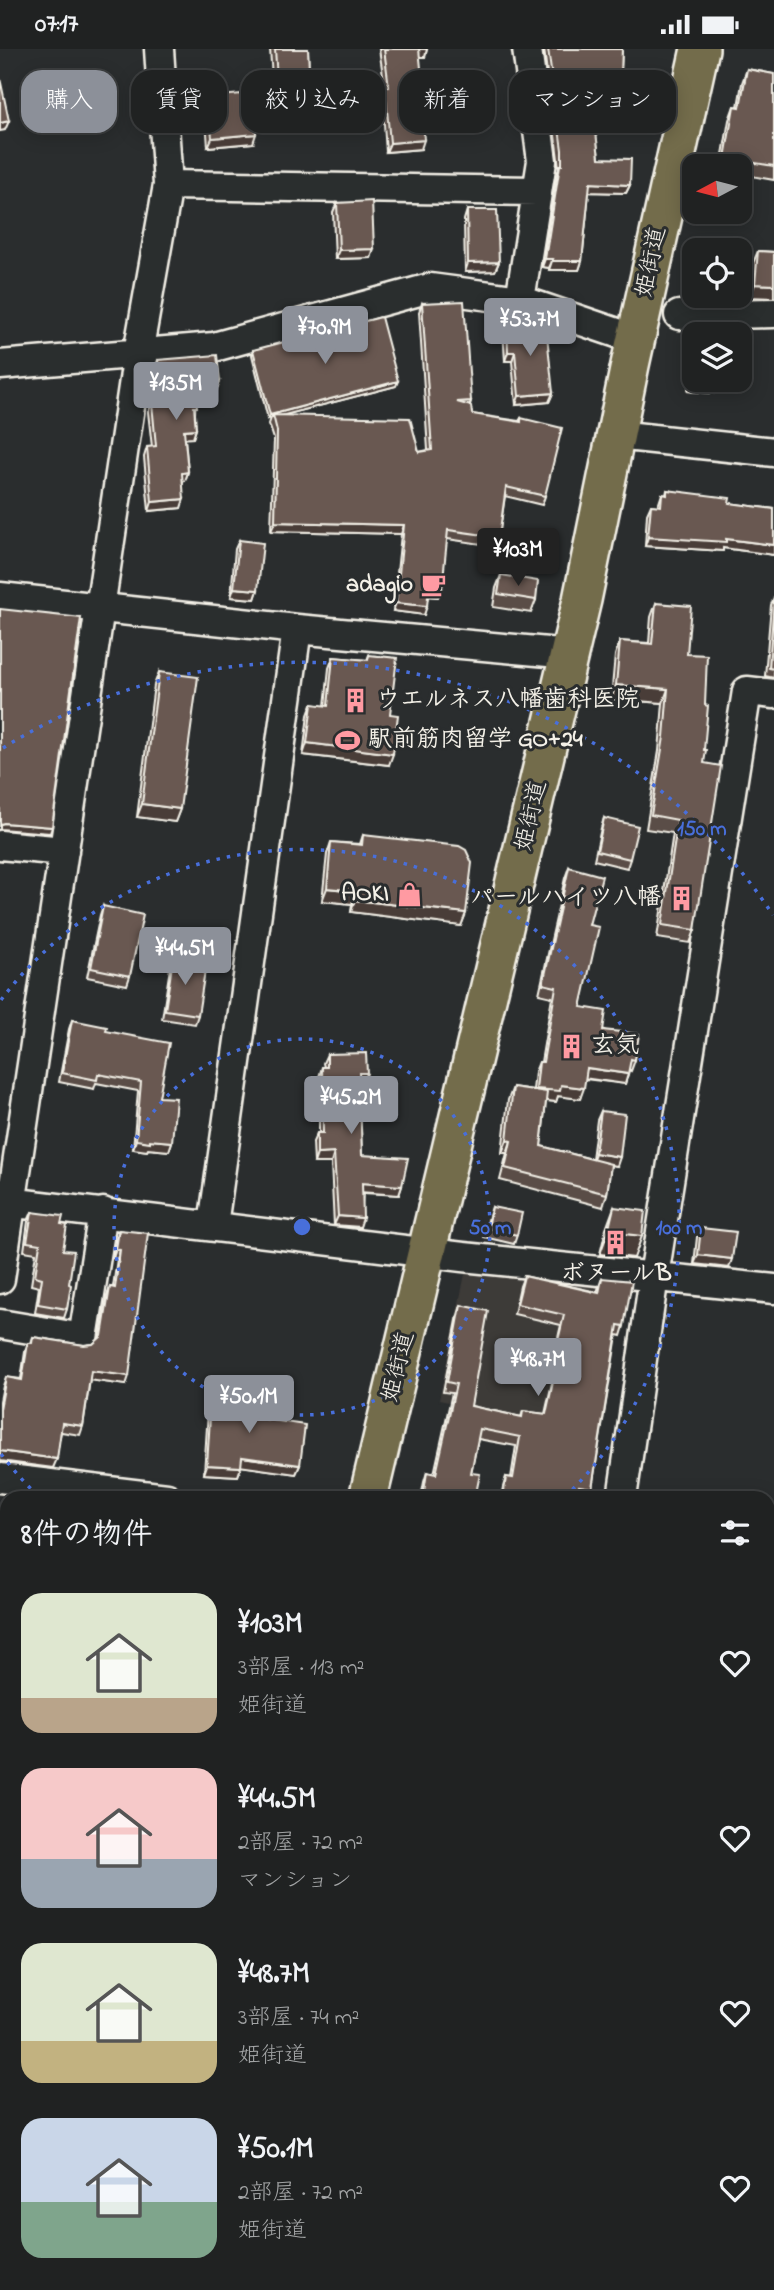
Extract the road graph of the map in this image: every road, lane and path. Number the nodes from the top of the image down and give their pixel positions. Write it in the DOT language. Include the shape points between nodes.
graph roads {
  1 [pos="159,49"];
  2 [pos="527,49"];
  3 [pos="700,49"];
  4 [pos="168,185"];
  5 [pos="537,191"];
  6 [pos="520,300"];
  7 [pos="774,313"];
  8 [pos="679,315"];
  9 [pos="635,339"];
  10 [pos="138,353"];
  11 [pos="0,365"];
  12 [pos="617,435"];
  13 [pos="774,452"];
  14 [pos="0,597"];
  15 [pos="100,606"];
  16 [pos="297,629"];
  17 [pos="570,654"];
  18 [pos="774,694"];
  19 [pos="0,845"];
  20 [pos="64,851"];
  21 [pos="6,1202"];
  22 [pos="103,1212"];
  23 [pos="213,1225"];
  24 [pos="427,1252"];
  25 [pos="654,1276"];
  26 [pos="0,1279"];
  27 [pos="774,1289"];
  28 [pos="0,1324"];
  29 [pos="0,1478"];
  30 [pos="109,1491"];
  31 [pos="370,1491"];
  32 [pos="623,1491"];
  1 -- 4 [label="street"];
  2 -- 5 [label="street" via="542,161"];
  3 -- 9 [label="main road, 姫街道"];
  4 -- 5 [label="street"];
  4 -- 10 [label="street"];
  5 -- 6 [label="street"];
  6 -- 9 [label="street"];
  6 -- 10 [label="street" via="430,288 214,347"];
  7 -- 8 [label="street"];
  9 -- 12 [label="main road, 姫街道"];
  10 -- 11 [label="street"];
  10 -- 15 [label="street"];
  12 -- 13 [label="street"];
  12 -- 17 [label="main road, 姫街道"];
  14 -- 15 [label="street"];
  15 -- 16 [label="street"];
  15 -- 20 [label="street"];
  16 -- 17 [label="street"];
  16 -- 23 [label="street"];
  17 -- 24 [label="main road, 姫街道"];
  18 -- 25 [label="street" via="747,691"];
  19 -- 20 [label="street"];
  20 -- 21 [label="street"];
  21 -- 22 [label="street"];
  21 -- 26 [label="street"];
  22 -- 23 [label="street"];
  22 -- 28 [label="street" via="83,1338"];
  23 -- 24 [label="street"];
  24 -- 25 [label="street"];
  24 -- 31 [label="main road, 姫街道"];
  25 -- 27 [label="street"];
  25 -- 32 [label="street"];
  29 -- 30 [label="street"];
}
